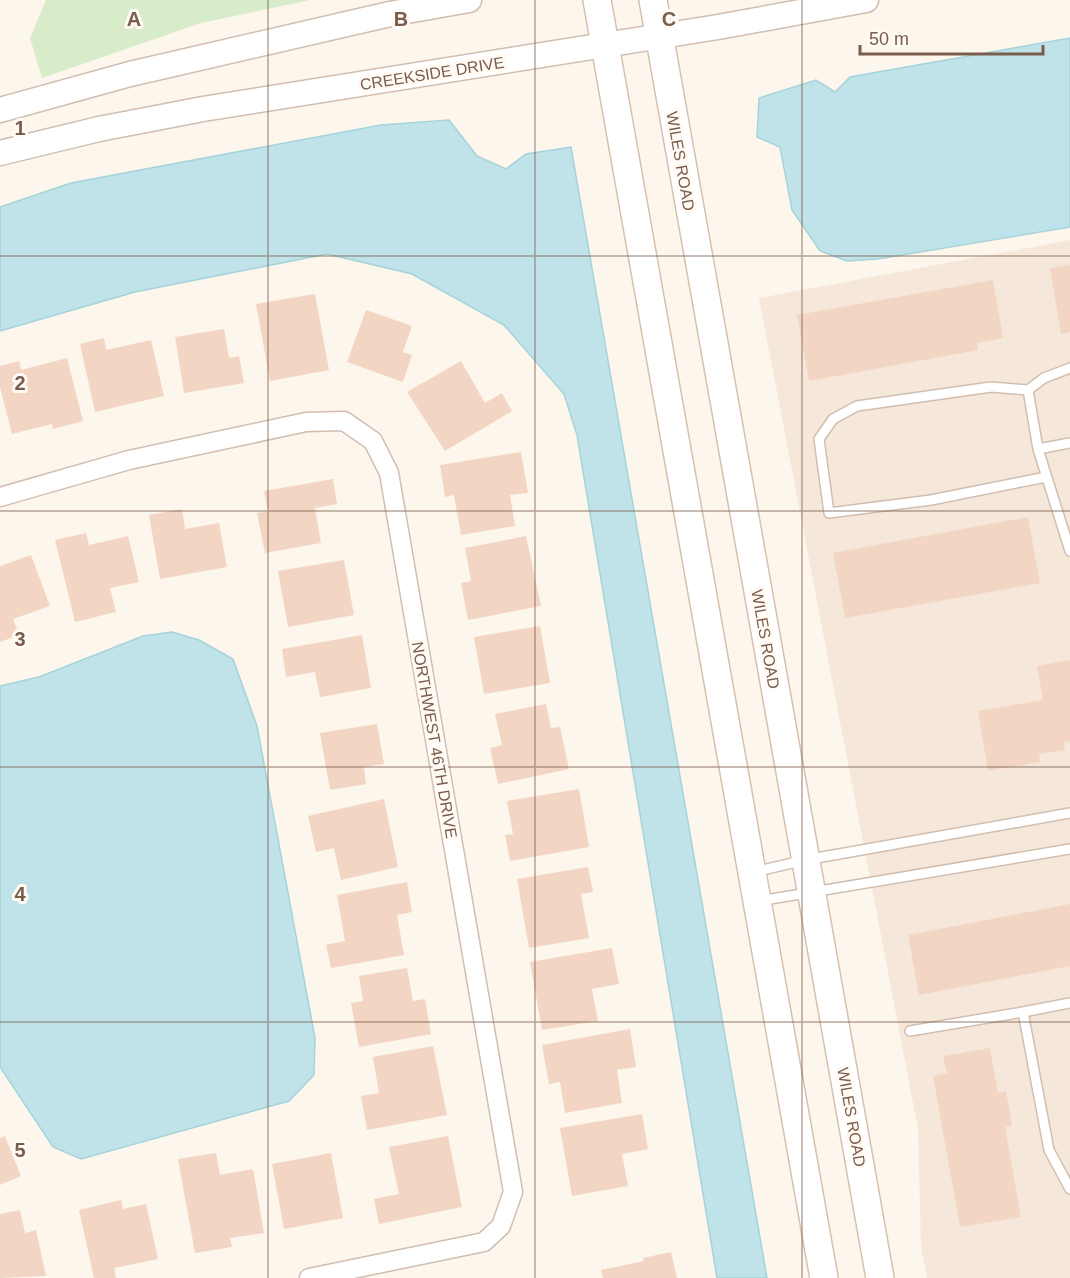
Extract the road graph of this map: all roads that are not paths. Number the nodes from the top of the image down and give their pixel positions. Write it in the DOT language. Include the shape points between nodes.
graph roads {
  1 [pos="469,0"];
  2 [pos="597,0"];
  3 [pos="653,0"];
  4 [pos="866,0"];
  5 [pos="659,36"];
  6 [pos="605,44"];
  7 [pos="0,110"];
  8 [pos="0,153"];
  9 [pos="1070,368"];
  10 [pos="1028,390"];
  11 [pos="1070,443"];
  12 [pos="1038,449"];
  13 [pos="1046,477"];
  14 [pos="0,497"];
  15 [pos="1070,551"];
  16 [pos="1070,813"];
  17 [pos="1070,849"];
  18 [pos="805,860"];
  19 [pos="751,873"];
  20 [pos="811,894"];
  21 [pos="757,902"];
  22 [pos="1070,1003"];
  23 [pos="1023,1012"];
  24 [pos="910,1031"];
  25 [pos="1070,1189"];
  26 [pos="309,1278"];
  27 [pos="824,1278"];
  28 [pos="880,1278"];
  1 -- 7 [label="street" via="214,54"];
  2 -- 6 [label="main road"];
  3 -- 5 [label="main road, WILES ROAD"];
  4 -- 5 [label="street, CREEKSIDE DRIVE"];
  5 -- 6 [label="street, CREEKSIDE DRIVE"];
  5 -- 18 [label="main road, WILES ROAD"];
  6 -- 8 [label="street, CREEKSIDE DRIVE" via="203,109"];
  6 -- 19 [label="main road"];
  9 -- 10 [label="lane" via="1044,378"];
  10 -- 12 [label="lane"];
  10 -- 13 [label="lane" via="991,387 857,406 833,419 819,439 829,513 930,500"];
  11 -- 12 [label="lane"];
  12 -- 13 [label="lane"];
  13 -- 15 [label="lane"];
  14 -- 26 [label="street, NORTHWEST 46TH DRIVE" via="129,460 306,422 344,421 373,441 389,473 513,1192 501,1226 484,1242"];
  16 -- 18 [label="lane"];
  17 -- 20 [label="lane"];
  18 -- 19 [label="lane"];
  18 -- 20 [label="main road, WILES ROAD"];
  19 -- 21 [label="main road"];
  20 -- 21 [label="lane"];
  20 -- 28 [label="main road, WILES ROAD"];
  21 -- 27 [label="main road"];
  22 -- 23 [label="lane"];
  23 -- 24 [label="lane"];
  23 -- 25 [label="lane" via="1049,1150"];
}
